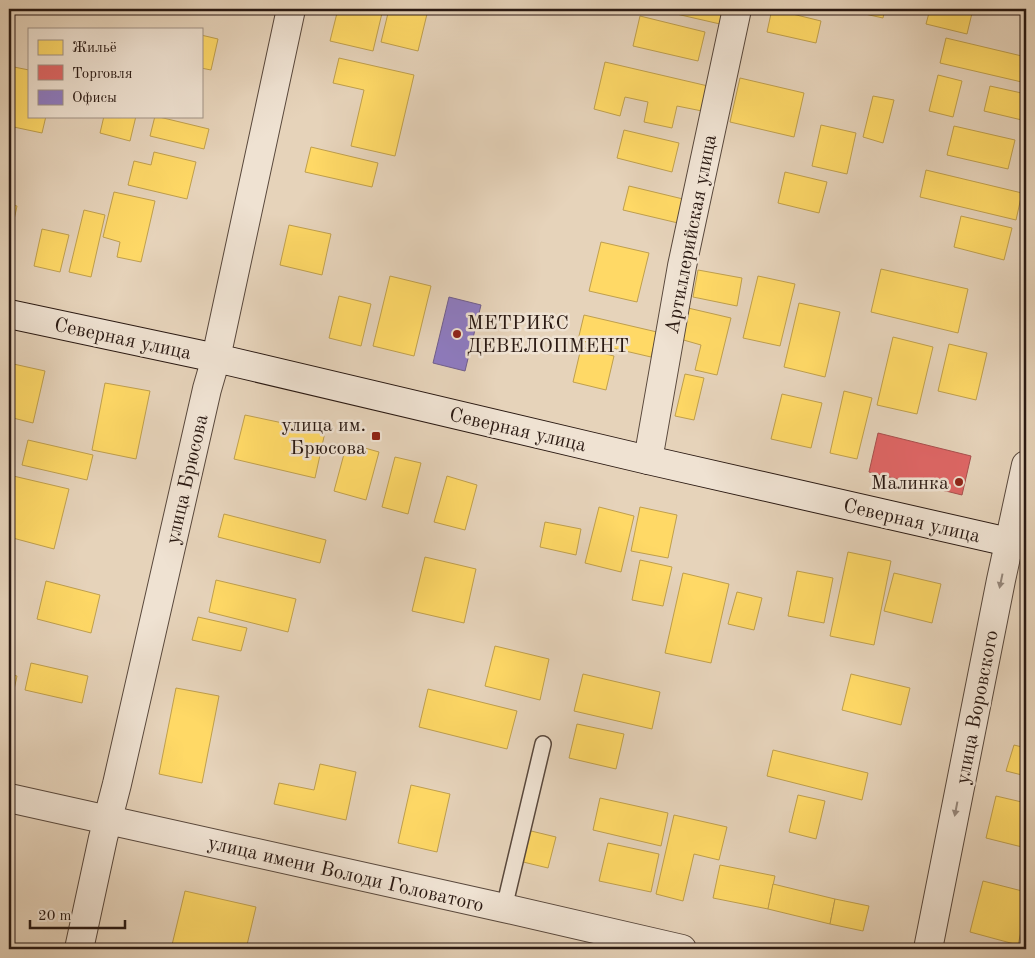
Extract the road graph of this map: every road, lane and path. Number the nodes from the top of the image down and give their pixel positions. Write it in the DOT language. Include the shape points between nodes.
graph roads {
  1 [pos="291,9"];
  2 [pos="737,9"];
  3 [pos="9,314"];
  4 [pos="216,358"];
  5 [pos="648,460"];
  6 [pos="1026,465"];
  7 [pos="1018,544"];
  8 [pos="543,744"];
  9 [pos="9,798"];
  10 [pos="108,819"];
  11 [pos="504,908"];
  12 [pos="80,949"];
  13 [pos="682,949"];
  14 [pos="928,949"];
  1 -- 4 [label="street, улица Брюсова"];
  2 -- 5 [label="street, Артиллерийская улица" via="682,266"];
  3 -- 4 [label="street, Северная улица"];
  4 -- 5 [label="street, Северная улица"];
  4 -- 10 [label="street, улица Брюсова"];
  5 -- 7 [label="street, Северная улица"];
  6 -- 7 [label="street, улица Воровского"];
  7 -- 14 [label="street, улица Воровского, one-way"];
  8 -- 11 [label="lane"];
  9 -- 10 [label="street, улица имени Володи Головатого"];
  10 -- 11 [label="street, улица имени Володи Головатого"];
  10 -- 12 [label="street, улица Брюсова"];
  11 -- 13 [label="street, улица имени Володи Головатого"];
}
